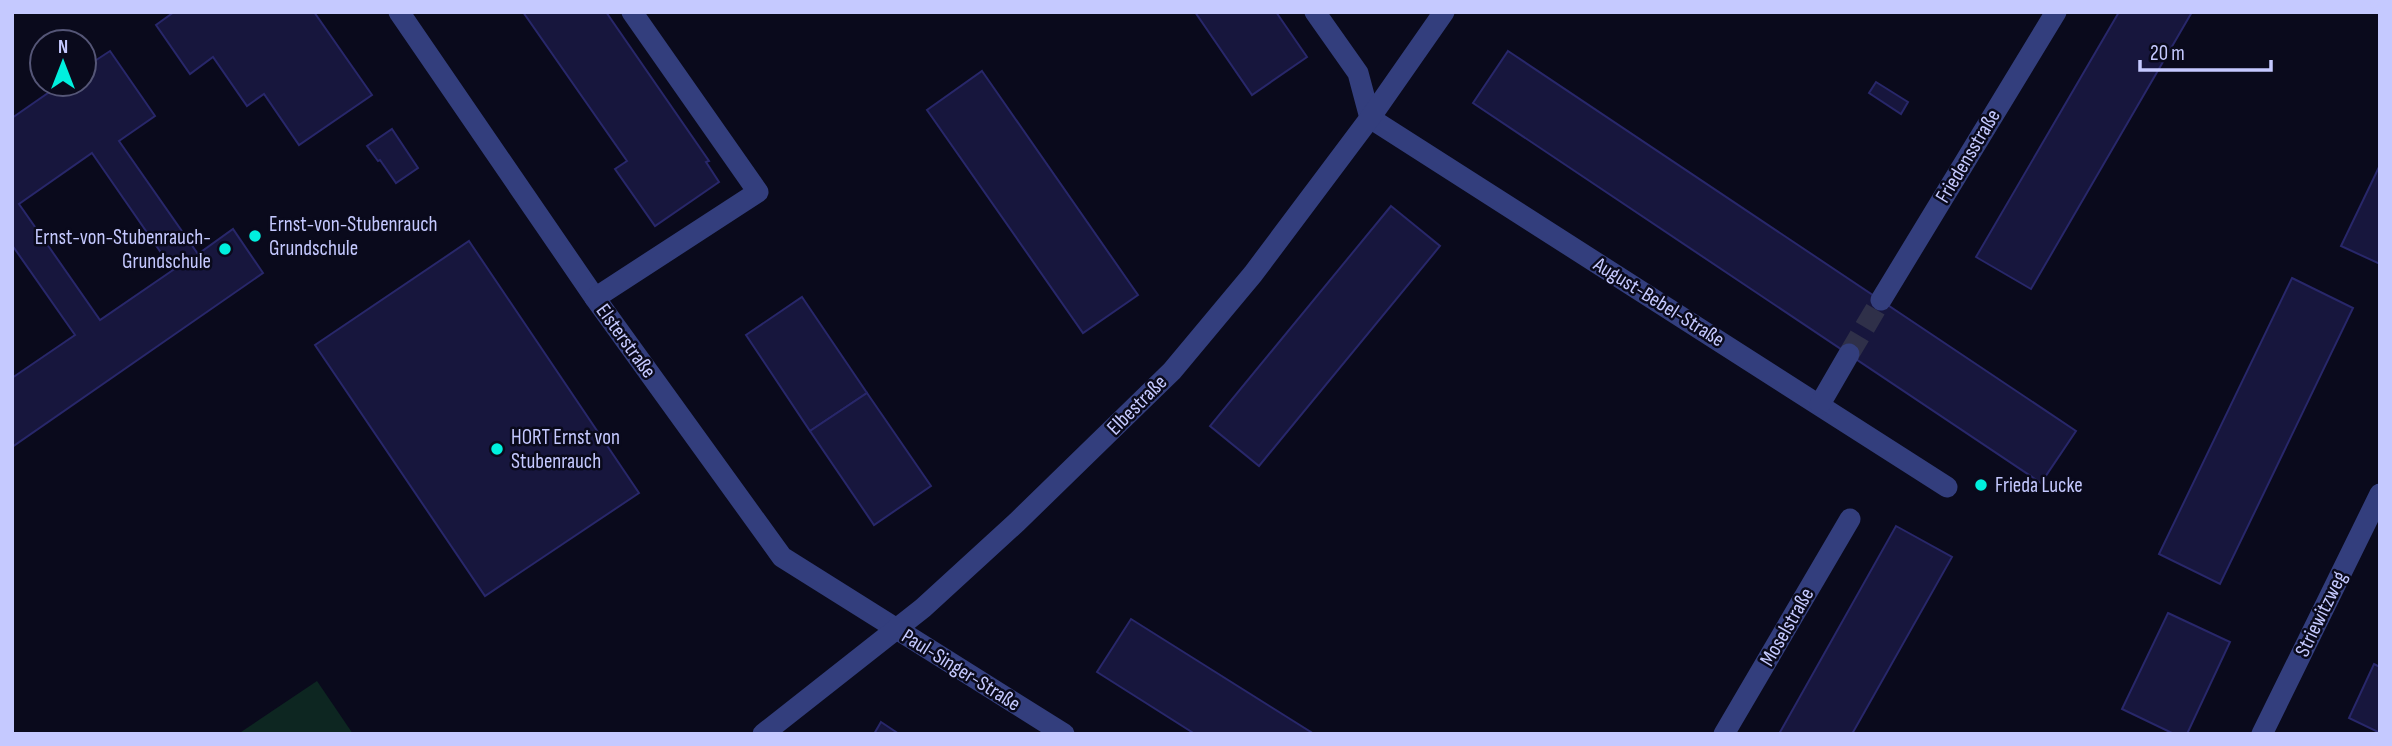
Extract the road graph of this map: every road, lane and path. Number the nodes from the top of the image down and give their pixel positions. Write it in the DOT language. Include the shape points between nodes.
graph roads {
  1 [pos="399,12"];
  2 [pos="632,12"];
  3 [pos="1314,12"];
  4 [pos="1444,12"];
  5 [pos="2056,12"];
  6 [pos="1370,118"];
  7 [pos="596,298"];
  8 [pos="1881,300"];
  9 [pos="1849,354"];
  10 [pos="1820,404"];
  11 [pos="1947,487"];
  12 [pos="2380,494"];
  13 [pos="1850,519"];
  14 [pos="895,629"];
  15 [pos="763,734"];
  16 [pos="1064,734"];
  17 [pos="1724,734"];
  18 [pos="2262,734"];
  1 -- 7 [label="street, Elsterstraße"];
  2 -- 7 [label="street" via="758,192"];
  3 -- 6 [label="street" via="1358,73"];
  4 -- 6 [label="street, Elbestraße"];
  5 -- 8 [label="street, Friedensstraße"];
  6 -- 10 [label="street, August-Bebel-Straße"];
  6 -- 14 [label="street, Elbestraße" via="1253,274 1172,371 1017,522"];
  7 -- 14 [label="street, Elsterstraße" via="782,557"];
  9 -- 10 [label="street"];
  10 -- 11 [label="street, August-Bebel-Straße"];
  12 -- 18 [label="street, Striewitzweg"];
  13 -- 17 [label="street, Moselstraße"];
  14 -- 15 [label="street, Elbestraße"];
  14 -- 16 [label="street, Paul-Singer-Straße"];
}
